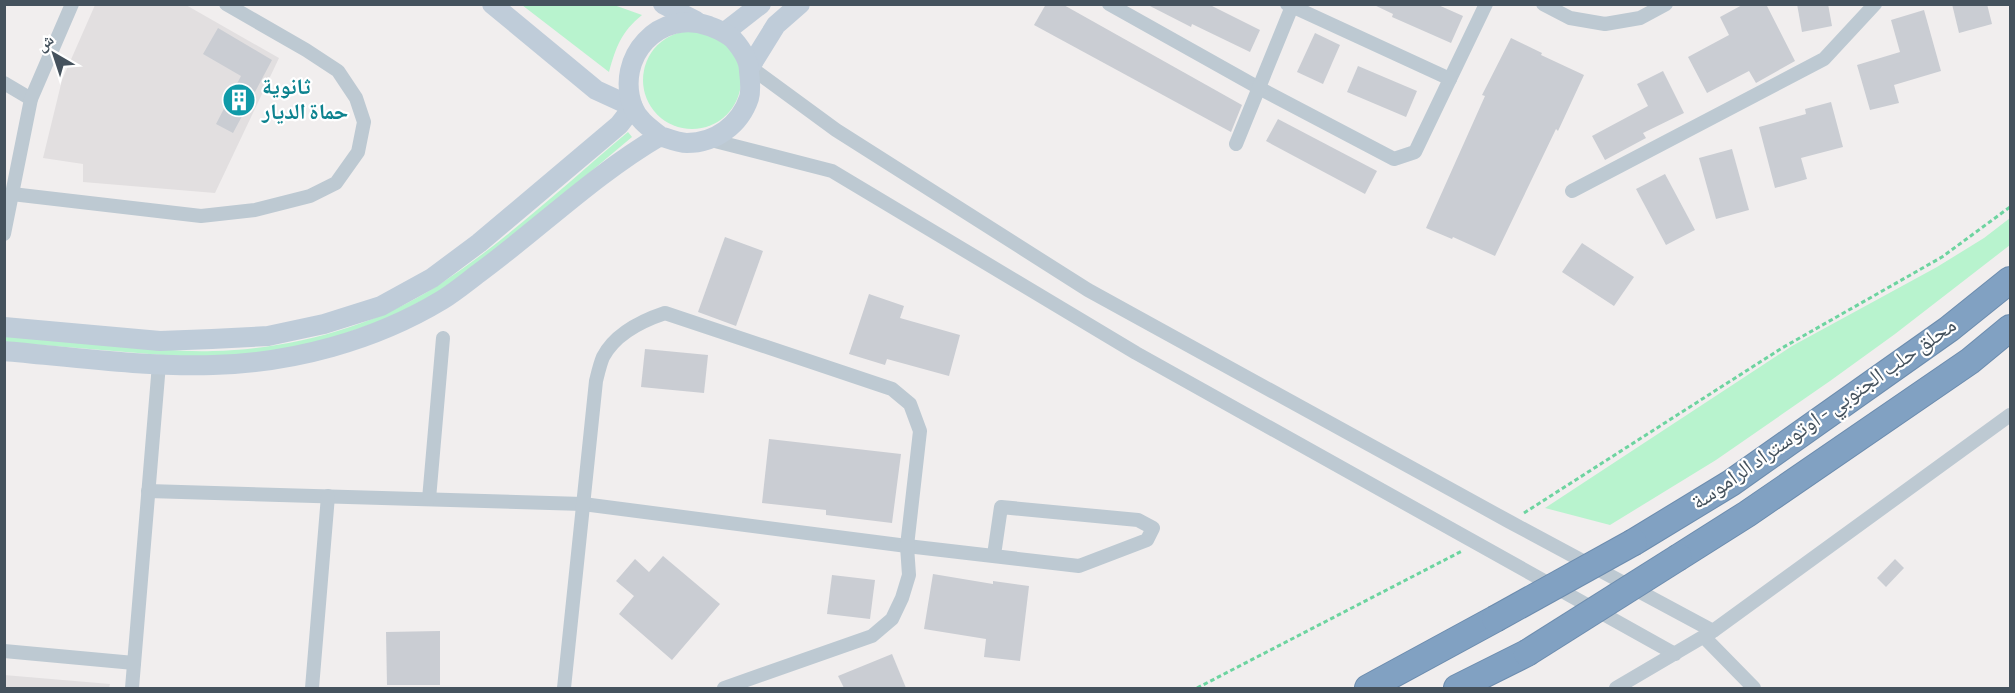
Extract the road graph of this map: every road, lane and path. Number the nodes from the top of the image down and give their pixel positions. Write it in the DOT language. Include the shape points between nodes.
graph roads {
  1 [pos="72,4"];
  2 [pos="226,4"];
  3 [pos="492,4"];
  4 [pos="663,4"];
  5 [pos="761,4"];
  6 [pos="800,4"];
  7 [pos="1109,4"];
  8 [pos="1486,4"];
  9 [pos="1543,4"];
  10 [pos="1666,4"];
  11 [pos="1875,4"];
  12 [pos="1291,5"];
  13 [pos="696,21"];
  14 [pos="725,32"];
  15 [pos="750,67"];
  16 [pos="1450,79"];
  17 [pos="4,82"];
  18 [pos="1259,88"];
  19 [pos="32,99"];
  20 [pos="633,107"];
  21 [pos="660,136"];
  22 [pos="711,140"];
  23 [pos="1236,144"];
  24 [pos="1572,191"];
  25 [pos="12,194"];
  26 [pos="2010,207"];
  27 [pos="4,234"];
  28 [pos="2010,279"];
  29 [pos="4,327"];
  30 [pos="2010,328"];
  31 [pos="443,338"];
  32 [pos="4,351"];
  33 [pos="159,364"];
  34 [pos="2010,415"];
  35 [pos="148,491"];
  36 [pos="328,496"];
  37 [pos="429,499"];
  38 [pos="583,504"];
  39 [pos="1510,522"];
  40 [pos="1477,543"];
  41 [pos="907,546"];
  42 [pos="994,555"];
  43 [pos="1709,634"];
  44 [pos="4,651"];
  45 [pos="1675,654"];
  46 [pos="134,663"];
  47 [pos="132,688"];
  48 [pos="312,688"];
  49 [pos="564,688"];
  50 [pos="724,688"];
  51 [pos="1197,688"];
  52 [pos="1368,688"];
  53 [pos="1457,688"];
  54 [pos="1616,688"];
  55 [pos="1754,688"];
  1 -- 19 [label="street"];
  2 -- 25 [label="street" via="338,71 356,98 364,122 358,152 336,183 288,202 201,216"];
  3 -- 20 [label="street" via="596,90"];
  4 -- 13 [label="street"];
  5 -- 14 [label="street"];
  6 -- 15 [label="street" via="776,25"];
  7 -- 18 [label="street"];
  8 -- 16 [label="street"];
  9 -- 10 [label="street" via="1570,18 1605,24 1640,18"];
  11 -- 24 [label="street" via="1824,59"];
  12 -- 16 [label="street"];
  12 -- 18 [label="street"];
  13 -- 14 [label="street"];
  13 -- 20 [label="street" via="670,24 648,37 633,57 628,82"];
  14 -- 15 [label="street" via="740,47"];
  15 -- 22 [label="street" via="745,106 735,123"];
  15 -- 39 [label="street" via="836,130 1088,290"];
  16 -- 18 [label="street" via="1415,152 1394,159"];
  17 -- 19 [label="street"];
  18 -- 23 [label="street"];
  19 -- 25 [label="street"];
  20 -- 21 [label="street" via="644,124"];
  20 -- 29 [label="street" via="619,124 478,243 432,278 381,306 268,336 160,341"];
  21 -- 22 [label="street" via="685,143"];
  21 -- 33 [label="street" via="633,152 443,299 390,327 331,347 270,361 212,366"];
  22 -- 40 [label="street" via="832,171 1136,353"];
  25 -- 27 [label="street"];
  26 -- 39 [label="path" via="1942,257 1782,348"];
  28 -- 52 [label="highway, محلق حلب الجنوبي - اوتوستراد الراموسة, bridge" via="1949,329 1731,483 1634,542"];
  30 -- 53 [label="highway, محلق حلب الجنوبي - اوتوستراد الراموسة, bridge" via="1970,361 1747,514 1527,653"];
  31 -- 37 [label="street"];
  32 -- 33 [label="street"];
  33 -- 35 [label="street"];
  34 -- 43 [label="street"];
  35 -- 36 [label="street"];
  35 -- 46 [label="street"];
  36 -- 37 [label="street"];
  36 -- 48 [label="street"];
  37 -- 38 [label="street"];
  38 -- 41 [label="street"];
  38 -- 41 [label="street" via="596,381 603,357 621,336 644,320 665,313 892,389 910,404 920,431"];
  38 -- 49 [label="street"];
  39 -- 43 [label="street"];
  40 -- 45 [label="street"];
  40 -- 51 [label="path"];
  41 -- 42 [label="street"];
  41 -- 50 [label="street" via="909,575 902,598 892,619 872,636"];
  42 -- 42 [label="street" via="1079,566 1147,540 1152,528 1138,520 1001,507"];
  43 -- 45 [label="street"];
  43 -- 55 [label="street"];
  44 -- 46 [label="street"];
  45 -- 54 [label="street"];
  46 -- 47 [label="street"];
}
